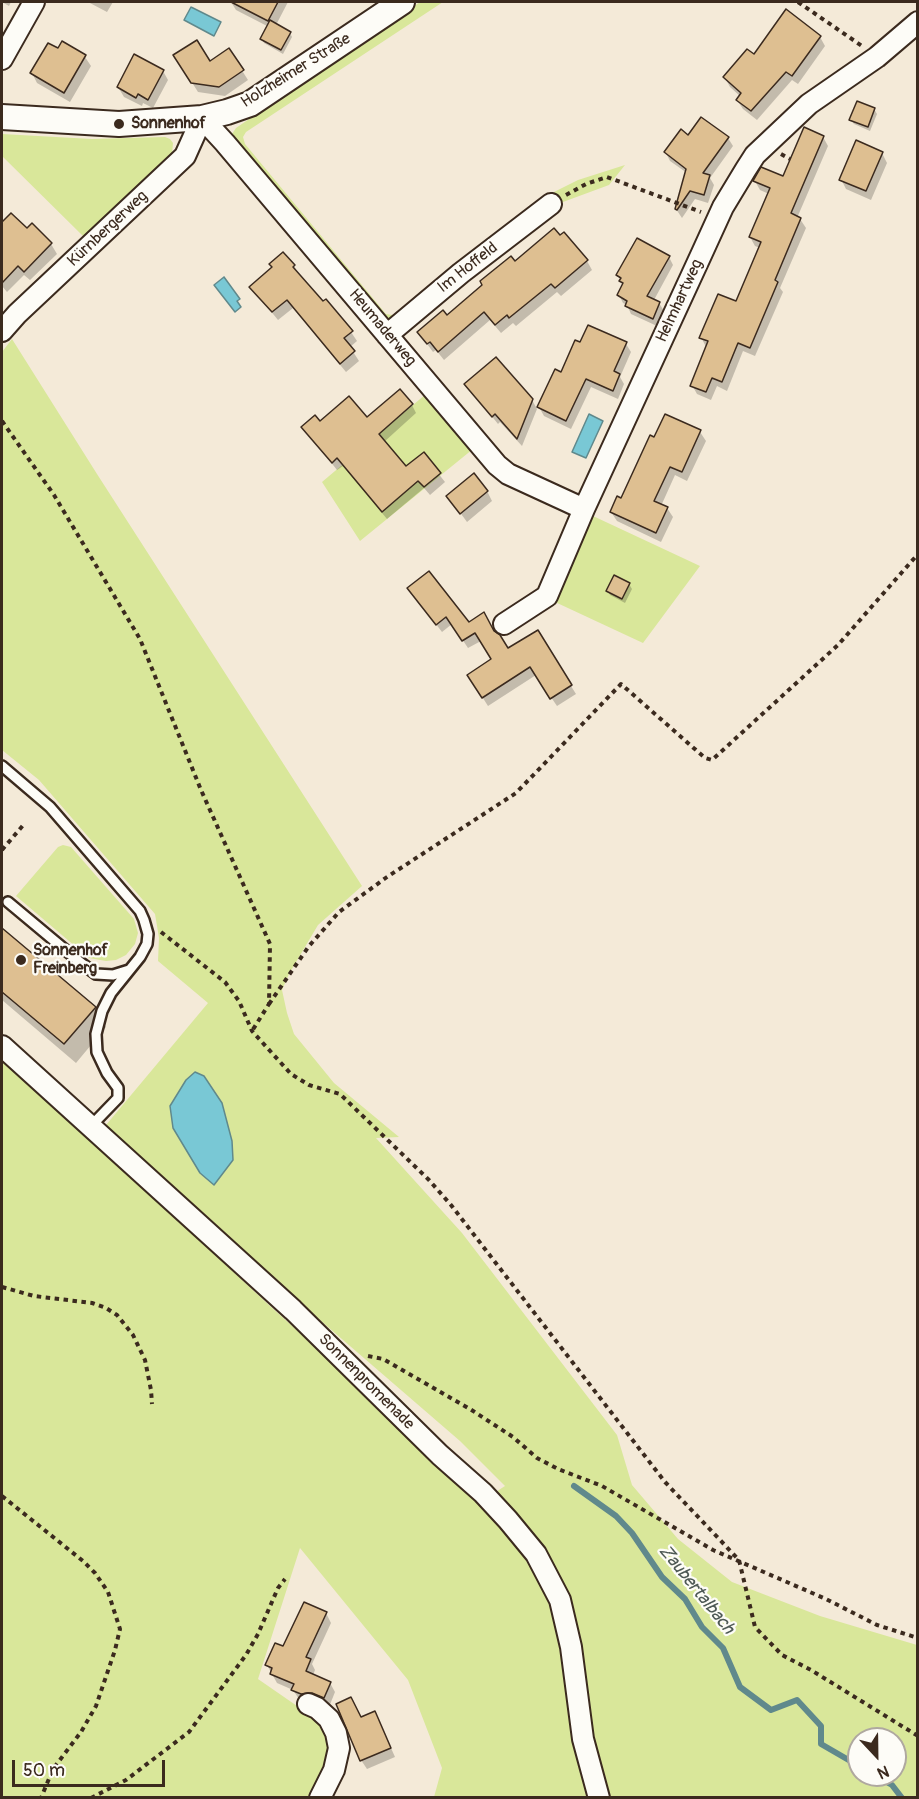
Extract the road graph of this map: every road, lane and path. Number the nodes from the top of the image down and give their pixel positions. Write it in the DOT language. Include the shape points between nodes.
graph roads {
  1 [pos="34,2"];
  2 [pos="402,2"];
  3 [pos="798,2"];
  4 [pos="918,22"];
  5 [pos="876,57"];
  6 [pos="2,59"];
  7 [pos="2,117"];
  8 [pos="202,118"];
  9 [pos="550,204"];
  10 [pos="718,219"];
  11 [pos="2,331"];
  12 [pos="387,335"];
  13 [pos="2,421"];
  14 [pos="584,508"];
  15 [pos="918,554"];
  16 [pos="504,624"];
  17 [pos="2,766"];
  18 [pos="25,823"];
  19 [pos="2,850"];
  20 [pos="8,902"];
  21 [pos="148,934"];
  22 [pos="131,969"];
  23 [pos="269,1004"];
  24 [pos="252,1031"];
  25 [pos="2,1046"];
  26 [pos="90,1127"];
  27 [pos="2,1287"];
  28 [pos="342,1359"];
  29 [pos="152,1404"];
  30 [pos="2,1496"];
  31 [pos="739,1560"];
  32 [pos="285,1579"];
  33 [pos="918,1638"];
  34 [pos="308,1704"];
  35 [pos="918,1736"];
  36 [pos="41,1797"];
  37 [pos="91,1797"];
  38 [pos="320,1797"];
  39 [pos="599,1797"];
  1 -- 6 [label="street"];
  2 -- 8 [label="street, Holzheimer Straße" via="250,104"];
  3 -- 5 [label="path"];
  4 -- 5 [label="street, Helmhartweg"];
  5 -- 10 [label="street, Helmhartweg" via="809,104 755,155"];
  7 -- 8 [label="street, Holzheimer Straße" via="119,124"];
  8 -- 11 [label="street, Kürnbergerweg" via="185,156"];
  8 -- 12 [label="street, Heumaderweg"];
  9 -- 10 [label="path" via="608,177"];
  9 -- 12 [label="street, Im Hoffeld"];
  10 -- 14 [label="street, Helmhartweg"];
  12 -- 14 [label="street, Heumaderweg" via="497,465 508,474"];
  13 -- 23 [label="path" via="54,495 140,639 201,790 270,944"];
  14 -- 16 [label="street, Helmhartweg" via="547,596"];
  15 -- 23 [label="path" via="838,645 712,760 621,684 516,793 339,912 309,946"];
  17 -- 21 [label="lane" via="50,807 140,911"];
  18 -- 19 [label="path"];
  20 -- 22 [label="lane" via="96,974 113,975"];
  21 -- 22 [label="lane" via="147,944"];
  21 -- 24 [label="path" via="163,932 225,982 240,1001"];
  22 -- 26 [label="lane" via="111,993 96,1034 97,1052 118,1088 118,1098"];
  23 -- 24 [label="path"];
  24 -- 31 [label="path" via="291,1074 309,1085 340,1094 429,1180 665,1482"];
  25 -- 26 [label="street, Sonnenpromenade"];
  26 -- 28 [label="street, Sonnenpromenade"];
  27 -- 29 [label="path" via="34,1296 92,1303 111,1311 142,1353"];
  28 -- 31 [label="path" via="352,1354 383,1359 470,1409 537,1458 602,1486 713,1550"];
  28 -- 39 [label="street, Sonnenpromenade" via="483,1493 536,1554 560,1600 571,1647 583,1739"];
  30 -- 36 [label="path" via="95,1573 108,1592 120,1629 96,1706 53,1769"];
  31 -- 33 [label="path" via="877,1625"];
  31 -- 35 [label="path" via="755,1628 782,1655"];
  32 -- 37 [label="path" via="246,1655 189,1732 126,1780"];
  34 -- 38 [label="street" via="329,1719 339,1748 334,1770"];
}
